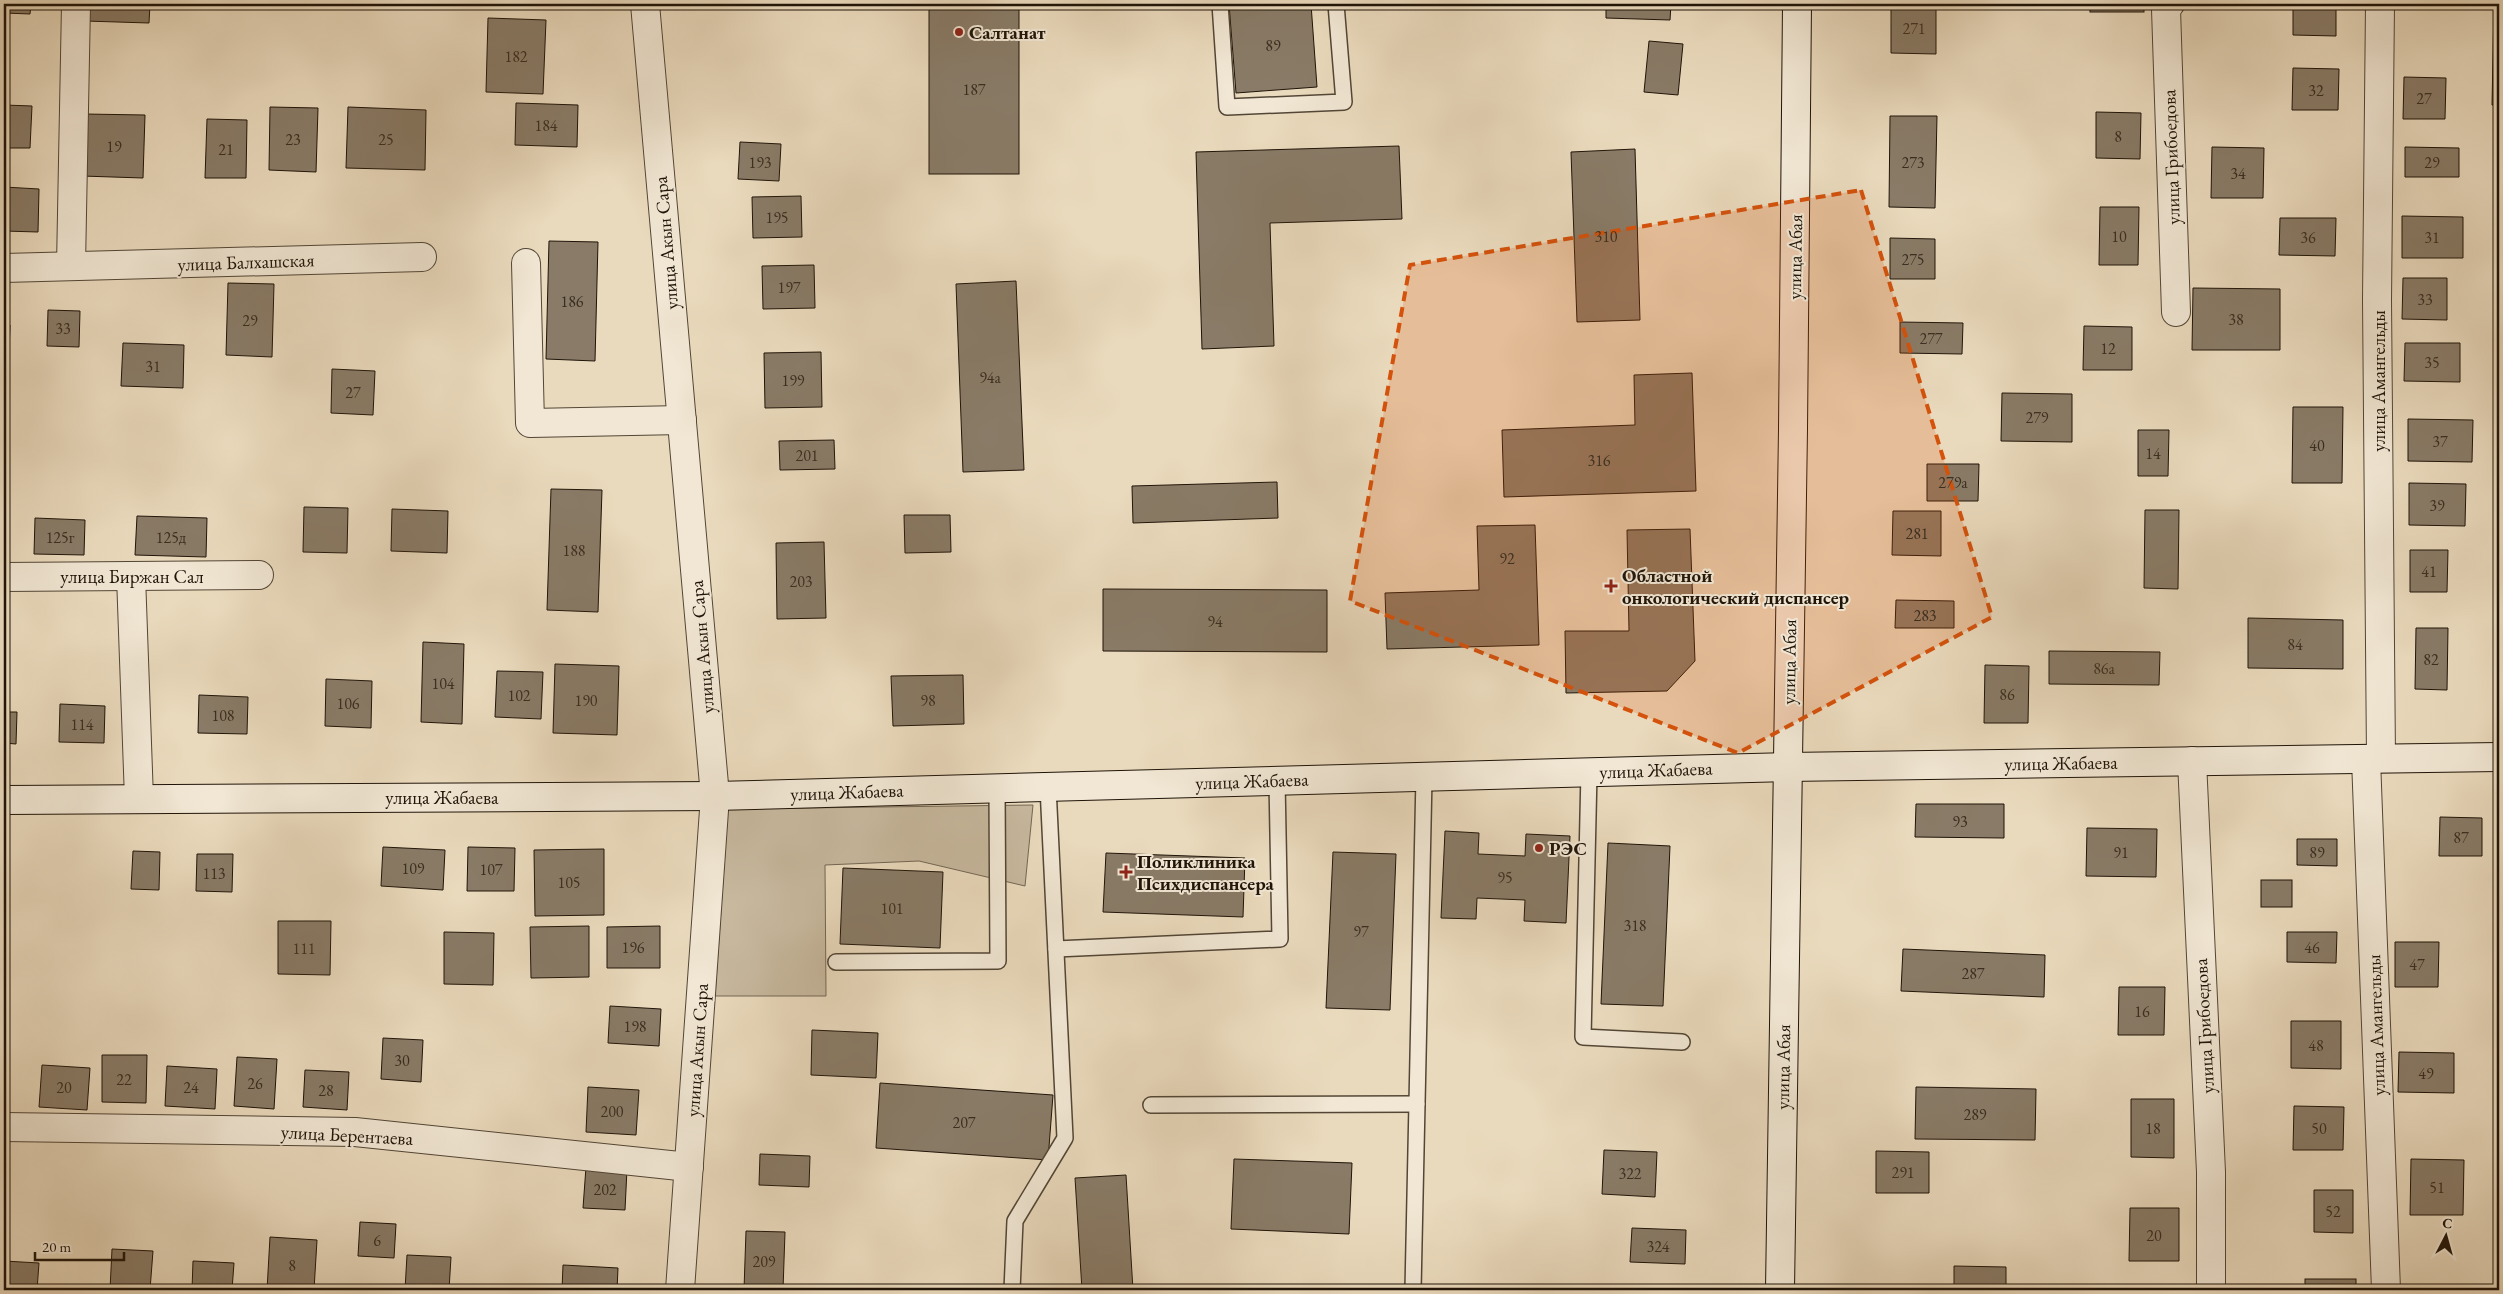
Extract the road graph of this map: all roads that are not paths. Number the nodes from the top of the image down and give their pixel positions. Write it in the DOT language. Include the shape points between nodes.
graph roads {
  1 [pos="76,4"];
  2 [pos="645,4"];
  3 [pos="1220,4"];
  4 [pos="1336,4"];
  5 [pos="1797,4"];
  6 [pos="2170,4"];
  7 [pos="2380,4"];
  8 [pos="422,257"];
  9 [pos="526,263"];
  10 [pos="71,266"];
  11 [pos="4,268"];
  12 [pos="2176,312"];
  13 [pos="682,420"];
  14 [pos="259,575"];
  15 [pos="132,576"];
  16 [pos="4,577"];
  17 [pos="2499,757"];
  18 [pos="2373,759"];
  19 [pos="2192,761"];
  20 [pos="1787,767"];
  21 [pos="1589,772"];
  22 [pos="1424,777"];
  23 [pos="1277,781"];
  24 [pos="1048,787"];
  25 [pos="998,788"];
  26 [pos="715,796"];
  27 [pos="139,799"];
  28 [pos="4,800"];
  29 [pos="1056,949"];
  30 [pos="836,962"];
  31 [pos="1682,1042"];
  32 [pos="1417,1104"];
  33 [pos="1151,1105"];
  34 [pos="4,1128"];
  35 [pos="689,1167"];
  36 [pos="680,1290"];
  37 [pos="1012,1290"];
  38 [pos="1413,1290"];
  39 [pos="1780,1290"];
  40 [pos="2211,1290"];
  41 [pos="2386,1290"];
  1 -- 10 [label="street"];
  2 -- 13 [label="street, улица Акын Сара"];
  3 -- 4 [label="lane" via="1227,108 1344,102"];
  5 -- 20 [label="street, улица Абая"];
  6 -- 12 [label="street, улица Грибоедова" via="2166,9"];
  7 -- 18 [label="street, улица Амангельды"];
  8 -- 10 [label="street, улица Балхашская"];
  9 -- 13 [label="street" via="530,423"];
  10 -- 11 [label="street, улица Балхашская"];
  13 -- 26 [label="street, улица Акын Сара"];
  14 -- 15 [label="street, улица Биржан Сал"];
  15 -- 16 [label="street, улица Биржан Сал"];
  15 -- 27 [label="street"];
  17 -- 18 [label="street, улица Жабаева"];
  18 -- 19 [label="street, улица Жабаева"];
  18 -- 41 [label="street, улица Амангельды"];
  19 -- 20 [label="street, улица Жабаева"];
  19 -- 40 [label="street, улица Грибоедова" via="2211,1172"];
  20 -- 21 [label="street, улица Жабаева"];
  20 -- 39 [label="street, улица Абая"];
  21 -- 22 [label="street, улица Жабаева"];
  21 -- 31 [label="lane" via="1583,1037"];
  22 -- 23 [label="street, улица Жабаева"];
  22 -- 32 [label="lane"];
  23 -- 24 [label="street, улица Жабаева"];
  23 -- 29 [label="lane" via="1280,939"];
  24 -- 25 [label="street, улица Жабаева"];
  24 -- 29 [label="lane"];
  25 -- 26 [label="street, улица Жабаева"];
  25 -- 30 [label="lane" via="998,961"];
  26 -- 27 [label="street, улица Жабаева"];
  26 -- 35 [label="street, улица Акын Сара"];
  27 -- 28 [label="street, улица Жабаева"];
  29 -- 37 [label="lane" via="1065,1138 1015,1221"];
  32 -- 33 [label="lane"];
  32 -- 38 [label="lane"];
  34 -- 35 [label="street, улица Берентаева" via="355,1132"];
  35 -- 36 [label="street, улица Акын Сара"];
}
